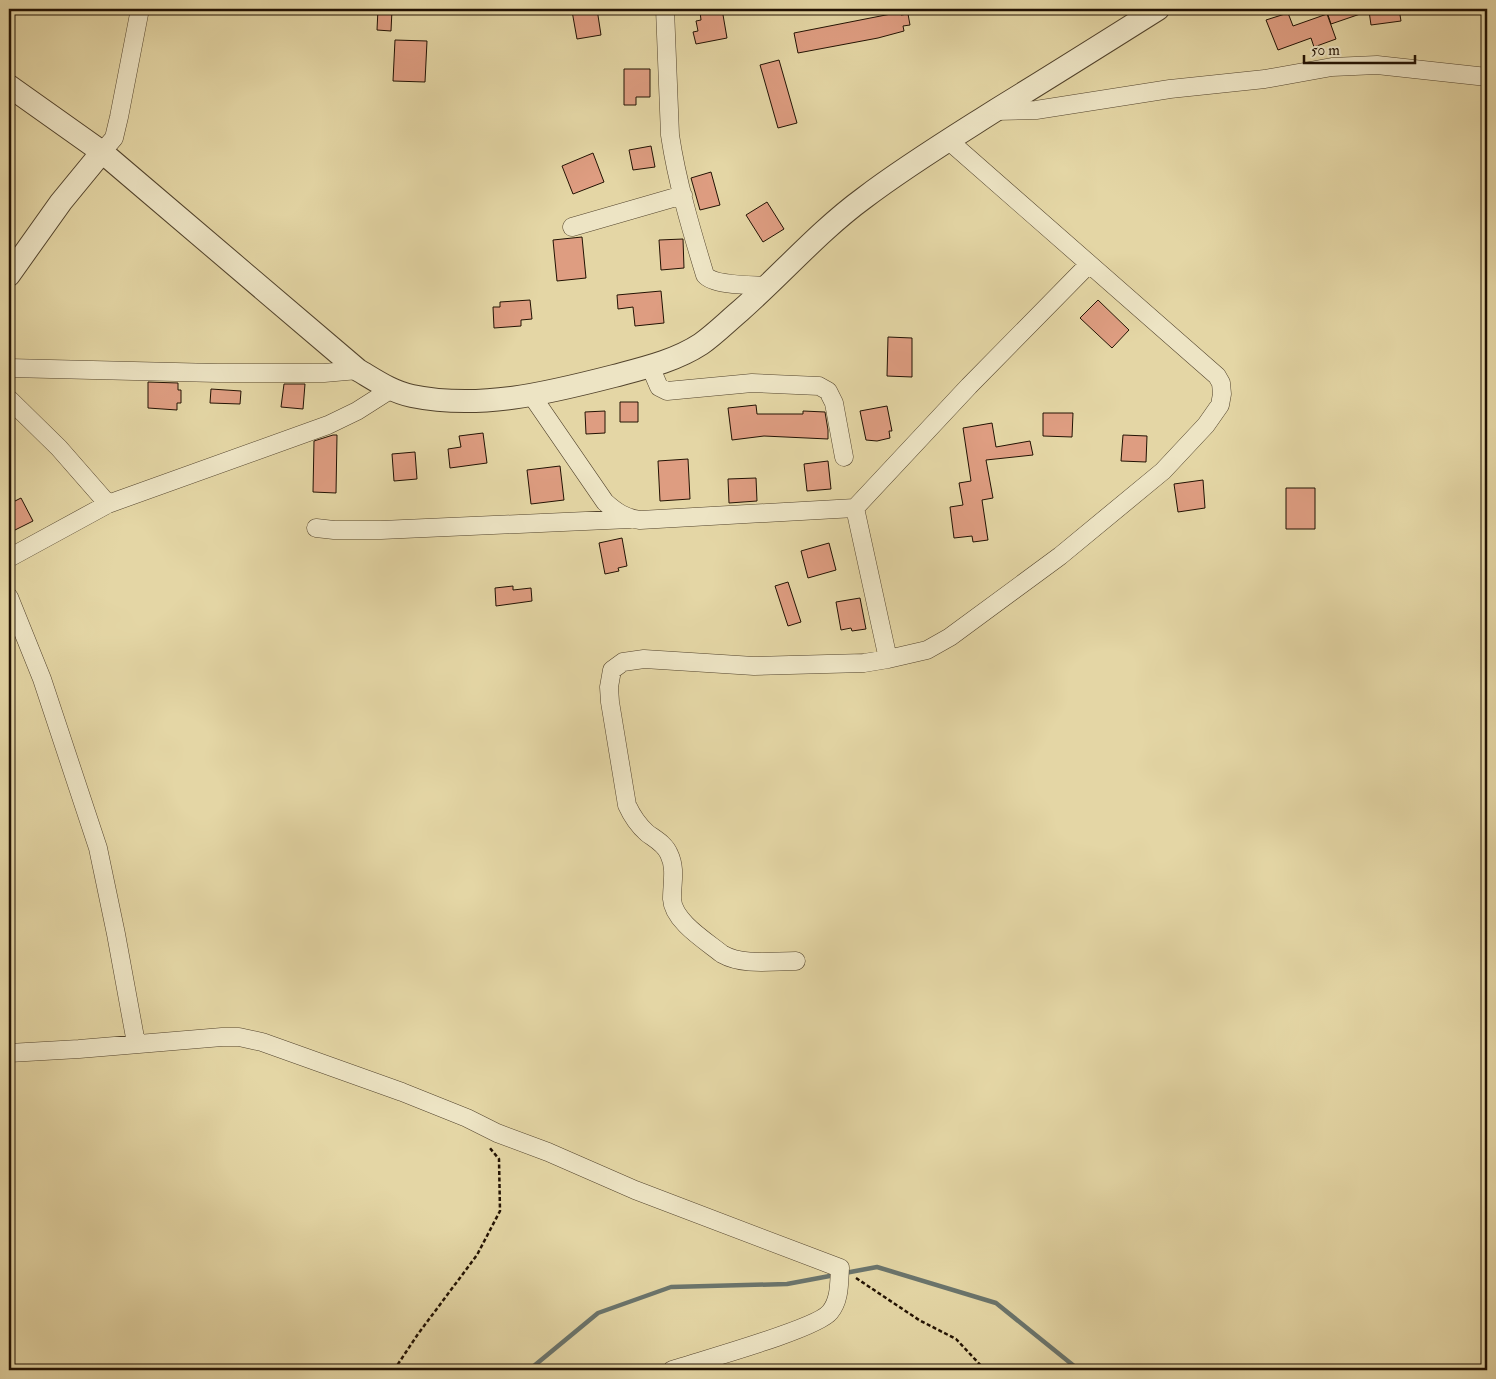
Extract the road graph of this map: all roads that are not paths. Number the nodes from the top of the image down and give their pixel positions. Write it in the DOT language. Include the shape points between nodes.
graph roads {
  1 [pos="140,9"];
  2 [pos="665,9"];
  3 [pos="1158,9"];
  4 [pos="1487,77"];
  5 [pos="9,86"];
  6 [pos="996,110"];
  7 [pos="948,140"];
  8 [pos="102,152"];
  9 [pos="682,195"];
  10 [pos="572,227"];
  11 [pos="1089,264"];
  12 [pos="9,275"];
  13 [pos="768,286"];
  14 [pos="650,366"];
  15 [pos="9,368"];
  16 [pos="358,370"];
  17 [pos="390,390"];
  18 [pos="532,396"];
  19 [pos="9,399"];
  20 [pos="844,457"];
  21 [pos="108,504"];
  22 [pos="855,508"];
  23 [pos="630,519"];
  24 [pos="316,528"];
  25 [pos="9,558"];
  26 [pos="9,597"];
  27 [pos="888,659"];
  28 [pos="796,961"];
  29 [pos="136,1044"];
  30 [pos="9,1053"];
  31 [pos="672,1370"];
  1 -- 8 [label="street" via="114,138"];
  2 -- 9 [label="street" via="670,135"];
  3 -- 6 [label="street"];
  4 -- 6 [label="street" via="1359,65 1265,80 1170,88 1036,110"];
  5 -- 8 [label="street"];
  6 -- 7 [label="street"];
  7 -- 11 [label="street"];
  7 -- 13 [label="street" via="857,203"];
  8 -- 12 [label="street" via="61,202"];
  8 -- 16 [label="street"];
  9 -- 10 [label="street"];
  9 -- 13 [label="street" via="707,278"];
  11 -- 22 [label="street"];
  11 -- 27 [label="street" via="1218,376 1222,394 1220,405 1163,471 1060,556 939,644"];
  13 -- 14 [label="street" via="699,345"];
  14 -- 18 [label="street"];
  14 -- 20 [label="street" via="658,387 668,391 752,383 824,388 834,402"];
  15 -- 16 [label="street" via="217,373"];
  16 -- 17 [label="street"];
  17 -- 18 [label="street" via="451,402"];
  17 -- 21 [label="street" via="328,425"];
  18 -- 23 [label="street" via="606,502 618,514"];
  19 -- 21 [label="street"];
  21 -- 25 [label="street"];
  22 -- 23 [label="street"];
  22 -- 27 [label="street"];
  23 -- 24 [label="street" via="417,529"];
  26 -- 29 [label="street" via="42,679 98,848"];
  27 -- 28 [label="street" via="864,663 764,666 633,660 612,670 610,702 627,805 634,820 669,853 673,864 672,900 678,916 730,959 743,962"];
  29 -- 30 [label="street"];
  29 -- 31 [label="street" via="222,1036 262,1042 402,1092 635,1190 840,1268 837,1299 823,1319"];
}
